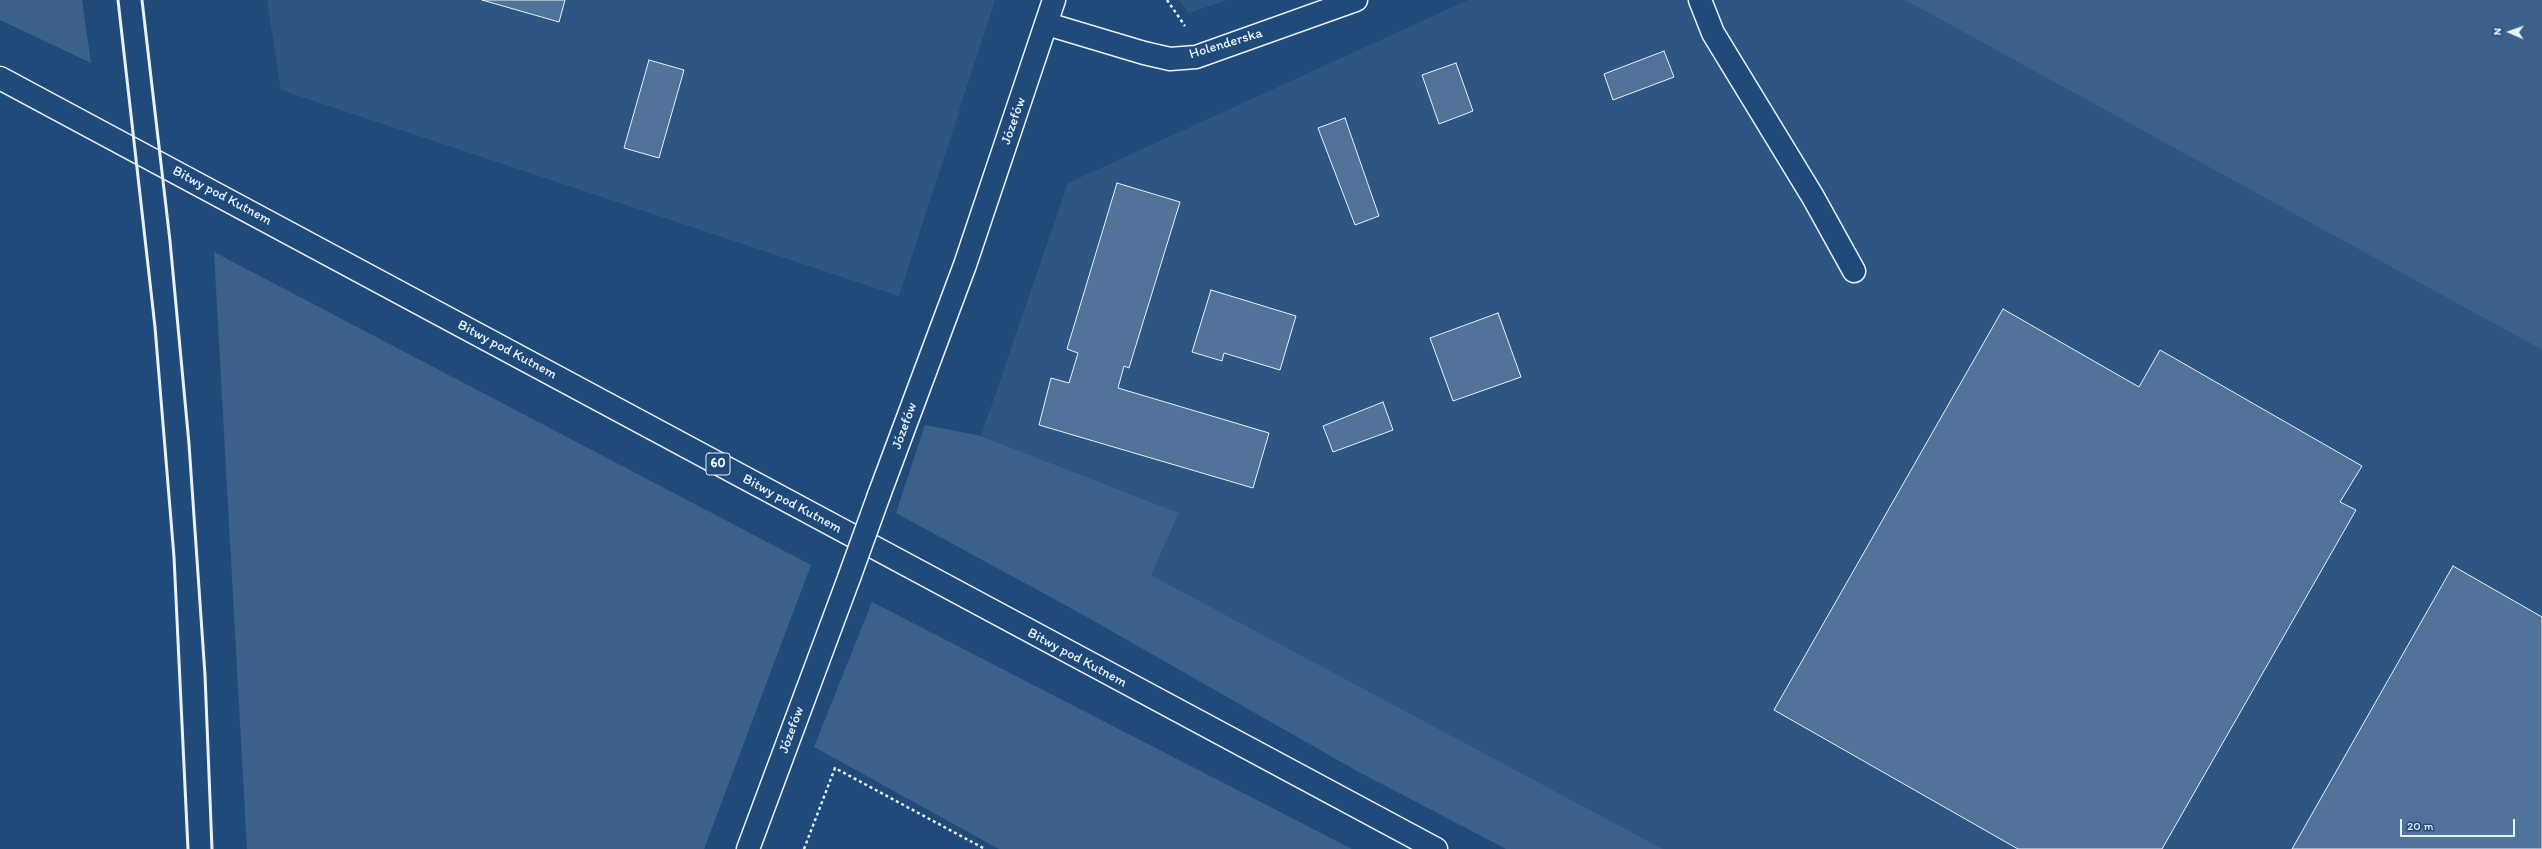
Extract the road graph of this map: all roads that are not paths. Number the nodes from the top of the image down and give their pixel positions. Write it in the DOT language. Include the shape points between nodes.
graph roads {
  1 [pos="1054,0"];
  2 [pos="1356,0"];
  3 [pos="1700,0"];
  4 [pos="1047,24"];
  5 [pos="0,78"];
  6 [pos="1854,270"];
  7 [pos="748,849"];
  8 [pos="1436,849"];
  1 -- 4 [label="main road, Józefów"];
  2 -- 4 [label="main road, Holenderska" via="1196,57 1170,59"];
  3 -- 6 [label="main road" via="1713,33 1813,197"];
  4 -- 7 [label="main road, Józefów, bridge" via="965,265"];
  5 -- 8 [label="main road, Bitwy pod Kutnem / 60"];
}
